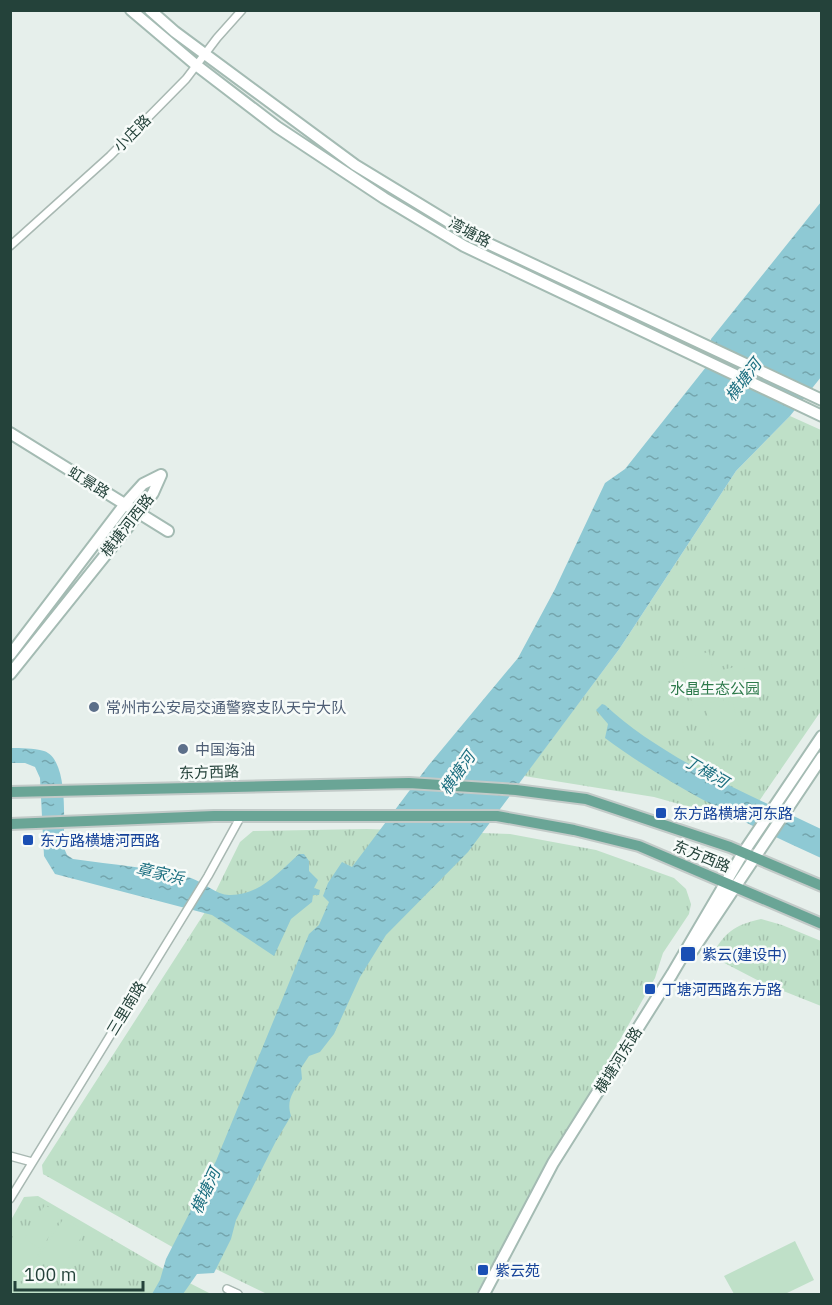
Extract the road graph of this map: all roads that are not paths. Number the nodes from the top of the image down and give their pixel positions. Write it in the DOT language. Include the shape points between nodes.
graph roads {
  1 [pos="131,10"];
  2 [pos="150,10"];
  3 [pos="242,10"];
  4 [pos="205,54"];
  5 [pos="196,65"];
  6 [pos="10,246"];
  7 [pos="819,399"];
  8 [pos="822,416"];
  9 [pos="10,433"];
  10 [pos="125,504"];
  11 [pos="139,513"];
  12 [pos="168,531"];
  13 [pos="10,654"];
  14 [pos="10,674"];
  15 [pos="822,736"];
  16 [pos="822,757"];
  17 [pos="10,792"];
  18 [pos="242,816"];
  19 [pos="10,824"];
  20 [pos="763,833"];
  21 [pos="742,853"];
  22 [pos="754,858"];
  23 [pos="730,884"];
  24 [pos="822,886"];
  25 [pos="822,924"];
  26 [pos="10,1156"];
  27 [pos="32,1162"];
  28 [pos="10,1199"];
  29 [pos="226,1289"];
  30 [pos="238,1294"];
  31 [pos="484,1294"];
  32 [pos="492,1294"];
  1 -- 5 [label="street"];
  2 -- 4 [label="street, 湾塘路"];
  3 -- 4 [label="street, 小庄路"];
  4 -- 5 [label="street, 小庄路"];
  4 -- 7 [label="street, 湾塘路" via="355,165 470,235"];
  5 -- 6 [label="street, 小庄路" via="110,156"];
  5 -- 8 [label="street" via="277,127 464,246"];
  9 -- 10 [label="street, 虹景路"];
  10 -- 11 [label="street, 虹景路"];
  10 -- 11 [label="street, 横塘河西路" via="143,484 160,475"];
  10 -- 13 [label="street, 横塘河西路"];
  11 -- 12 [label="street, 虹景路"];
  11 -- 14 [label="street, 横塘河西路"];
  15 -- 20 [label="street" via="779,799"];
  16 -- 20 [label="street" via="790,804"];
  17 -- 21 [label="main road, 东方西路" via="409,783 516,790 586,799"];
  18 -- 19 [label="main road"];
  18 -- 23 [label="main road, 东方西路" via="497,816 639,846"];
  18 -- 27 [label="street, 三里南路"];
  20 -- 21 [label="street, 横塘河东路"];
  20 -- 22 [label="street, 横塘河东路"];
  21 -- 22 [label="main road, 东方西路"];
  21 -- 23 [label="street, 横塘河东路"];
  22 -- 23 [label="street, 横塘河东路"];
  22 -- 24 [label="main road, 东方西路"];
  23 -- 25 [label="main road, 东方西路"];
  23 -- 31 [label="street, 横塘河东路" via="553,1163"];
  23 -- 32 [label="street, 横塘河东路" via="558,1167"];
  26 -- 27 [label="street"];
  27 -- 28 [label="street, 三里南路"];
  29 -- 30 [label="street"];
}
